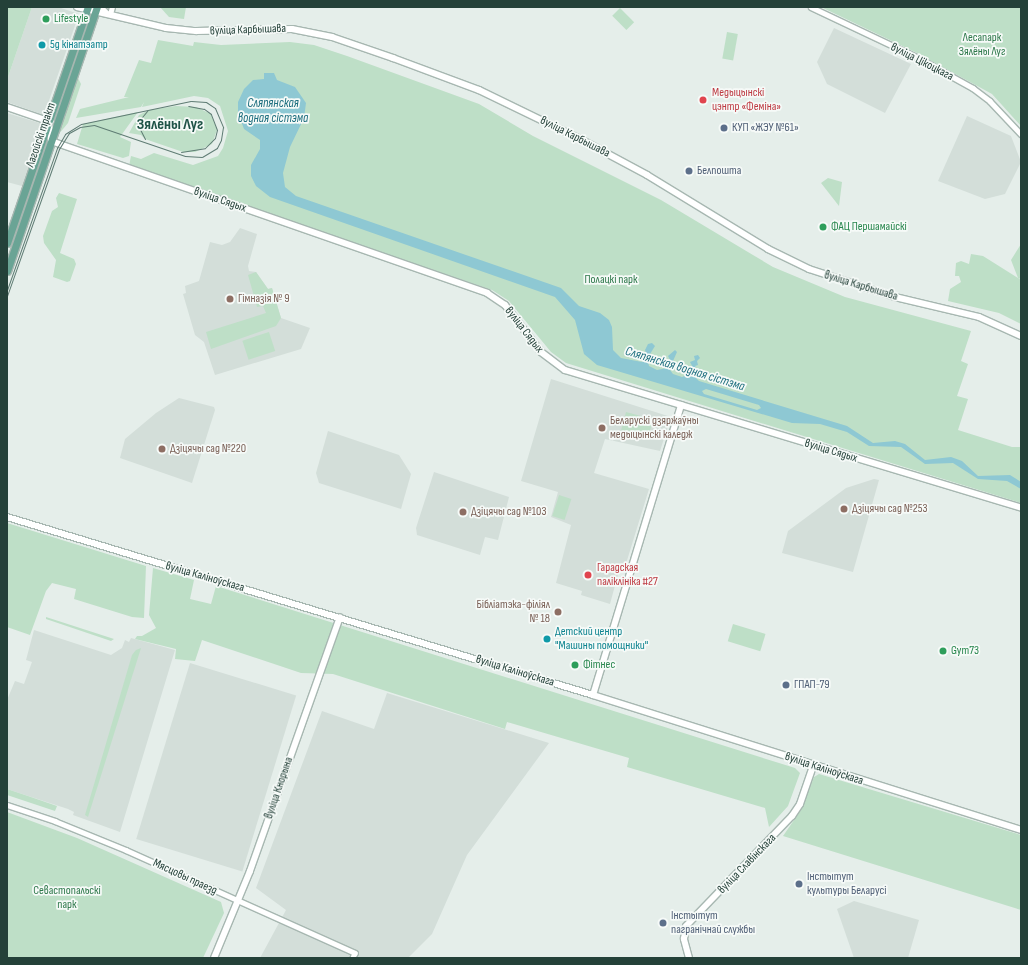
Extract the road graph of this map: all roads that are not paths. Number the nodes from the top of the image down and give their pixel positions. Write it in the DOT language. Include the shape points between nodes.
graph roads {
  1 [pos="77,7"];
  2 [pos="112,7"];
  3 [pos="811,7"];
  4 [pos="87,9"];
  5 [pos="98,9"];
  6 [pos="108,14"];
  7 [pos="7,107"];
  8 [pos="58,120"];
  9 [pos="49,122"];
  10 [pos="1021,134"];
  11 [pos="51,141"];
  12 [pos="7,243"];
  13 [pos="7,268"];
  14 [pos="1021,336"];
  15 [pos="681,405"];
  16 [pos="1021,508"];
  17 [pos="7,517"];
  18 [pos="340,617"];
  19 [pos="593,695"];
  20 [pos="813,766"];
  21 [pos="7,805"];
  22 [pos="1021,830"];
  23 [pos="238,901"];
  24 [pos="214,958"];
  25 [pos="352,958"];
  26 [pos="689,958"];
  1 -- 4 [label="main road, вуліца Карбышава"];
  2 -- 6 [label="street"];
  3 -- 10 [label="street, вуліца Цікоцкага" via="917,57 973,88 990,101"];
  4 -- 5 [label="main road, вуліца Карбышава"];
  4 -- 9 [label="main road, Лагойскі тракт"];
  5 -- 6 [label="main road, вуліца Карбышава"];
  5 -- 8 [label="main road, Лагойскі тракт"];
  6 -- 14 [label="main road, вуліца Карбышава" via="166,28 196,31 292,28 392,58 479,90 580,139 809,269 895,297 980,317"];
  7 -- 9 [label="main road"];
  8 -- 9 [label="main road"];
  8 -- 11 [label="main road, Лагойскі тракт"];
  9 -- 11 [label="main road"];
  9 -- 12 [label="main road, Лагойскі тракт"];
  11 -- 13 [label="main road, Лагойскі тракт"];
  11 -- 15 [label="main road, вуліца Сядых" via="487,293 506,305 544,356 565,370"];
  15 -- 16 [label="main road, вуліца Сядых"];
  15 -- 19 [label="main road"];
  17 -- 18 [label="main road, вуліца Каліноўскага"];
  18 -- 19 [label="main road, вуліца Каліноўскага"];
  18 -- 23 [label="main road, вуліца Кнорына"];
  19 -- 20 [label="main road, вуліца Каліноўскага"];
  20 -- 22 [label="main road, вуліца Каліноўскага"];
  20 -- 26 [label="main road, вуліца Славінскага" via="800,804 792,816 686,926 684,937"];
  21 -- 23 [label="street, Мясцовы праезд" via="83,832"];
  23 -- 24 [label="main road, вуліца Кнорына"];
  23 -- 25 [label="street, Мясцовы праезд" via="355,953"];
}
